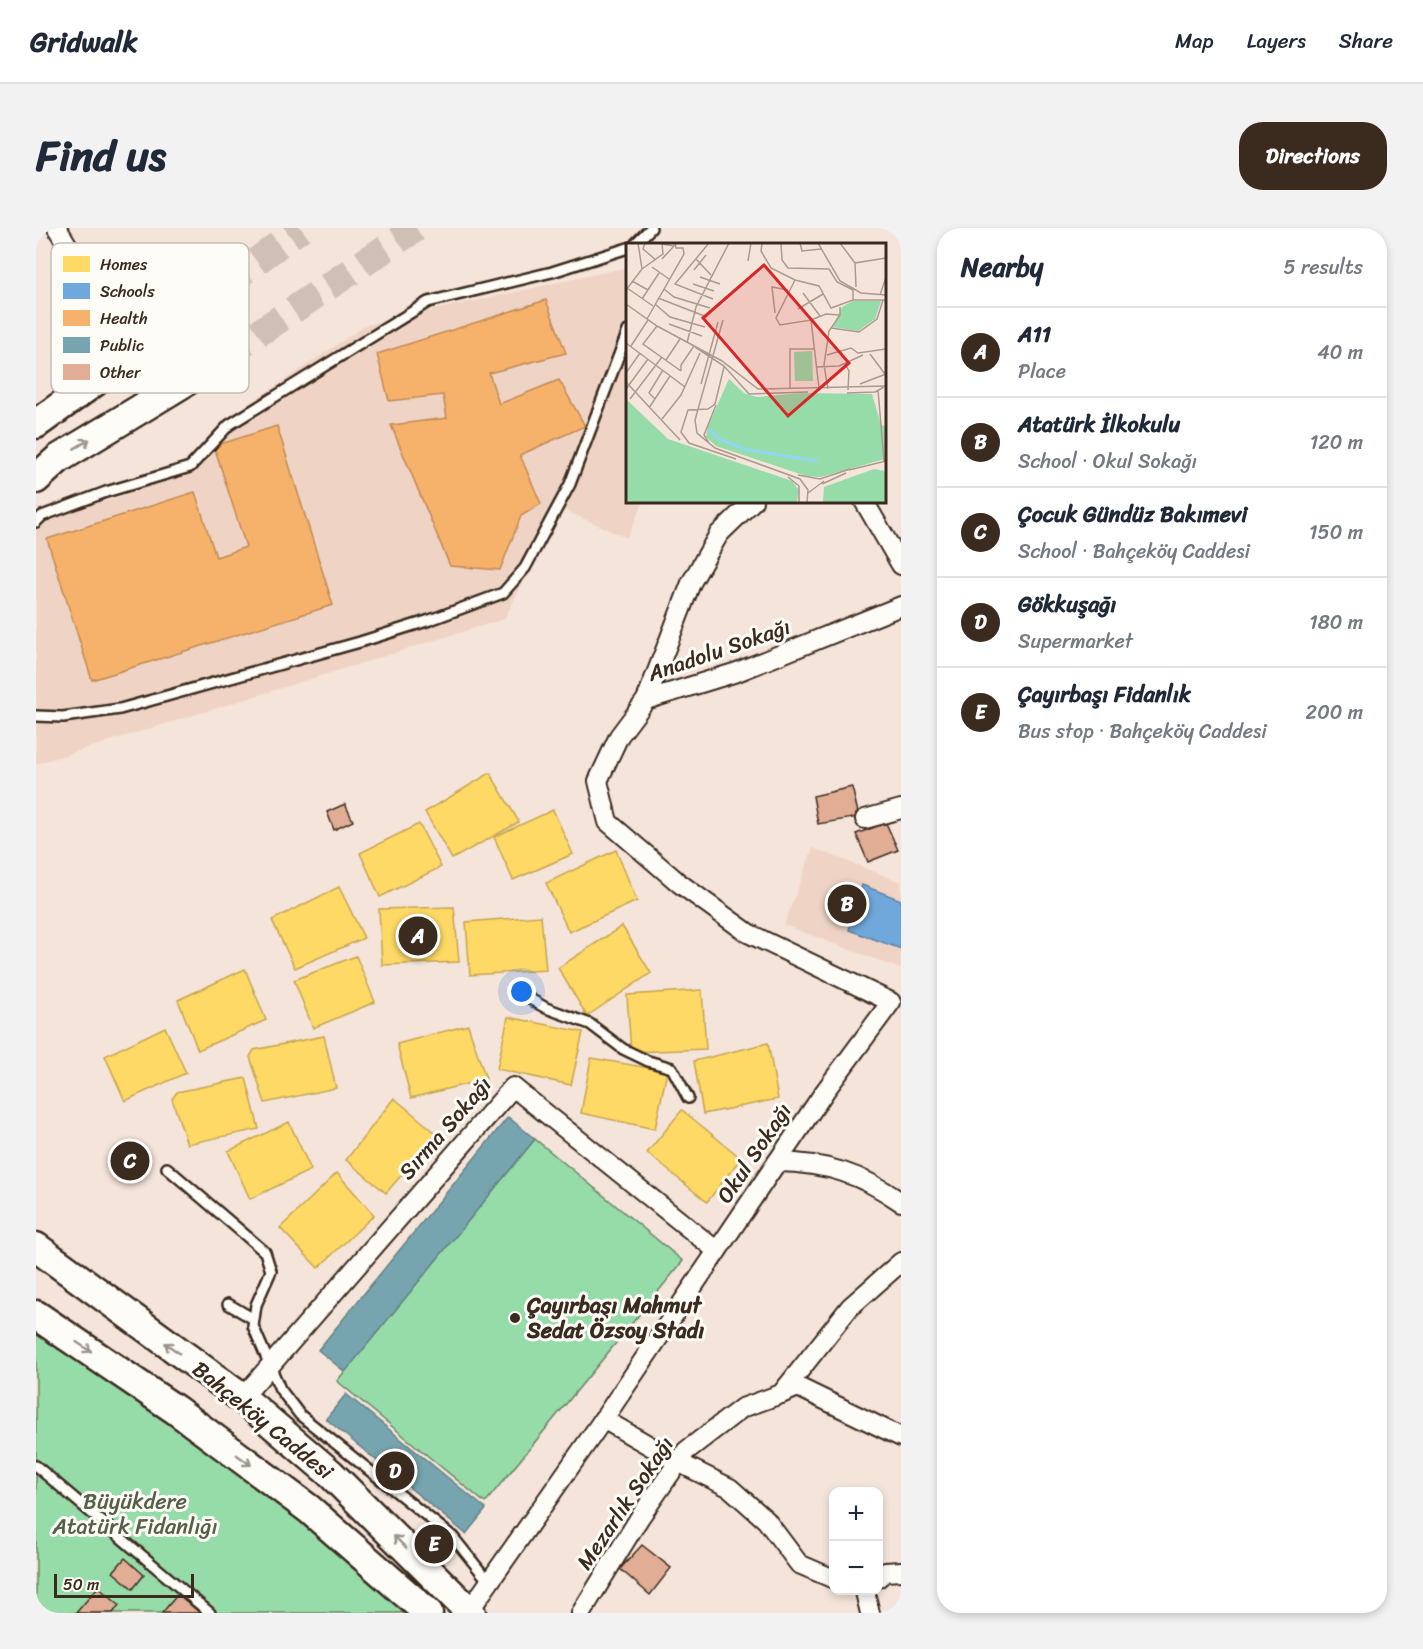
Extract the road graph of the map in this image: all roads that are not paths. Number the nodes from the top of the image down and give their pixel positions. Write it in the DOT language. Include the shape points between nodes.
graph roads {
  1 [pos="57,228"];
  2 [pos="651,228"];
  3 [pos="66,243"];
  4 [pos="635,243"];
  5 [pos="626,249"];
  6 [pos="626,337"];
  7 [pos="79,393"];
  8 [pos="167,393"];
  9 [pos="36,424"];
  10 [pos="36,479"];
  11 [pos="752,502"];
  12 [pos="865,502"];
  13 [pos="36,522"];
  14 [pos="901,565"];
  15 [pos="901,606"];
  16 [pos="646,700"];
  17 [pos="36,716"];
  18 [pos="901,809"];
  19 [pos="865,819"];
  20 [pos="608,822"];
  21 [pos="514,990"];
  22 [pos="896,1004"];
  23 [pos="688,1098"];
  24 [pos="777,1162"];
  25 [pos="166,1168"];
  26 [pos="901,1202"];
  27 [pos="36,1247"];
  28 [pos="717,1251"];
  29 [pos="901,1262"];
  30 [pos="228,1304"];
  31 [pos="36,1315"];
  32 [pos="252,1318"];
  33 [pos="270,1367"];
  34 [pos="781,1394"];
  35 [pos="242,1398"];
  36 [pos="603,1419"];
  37 [pos="901,1437"];
  38 [pos="678,1462"];
  39 [pos="36,1466"];
  40 [pos="901,1571"];
  41 [pos="883,1574"];
  42 [pos="829,1577"];
  43 [pos="489,1582"];
  44 [pos="865,1595"];
  45 [pos="470,1612"];
  46 [pos="210,1613"];
  47 [pos="428,1613"];
  48 [pos="581,1613"];
  49 [pos="870,1613"];
  1 -- 3 [label="street"];
  2 -- 4 [label="lane"];
  5 -- 13 [label="lane" via="552,272 428,302 229,425 190,466 106,492 42,516"];
  6 -- 17 [label="lane" via="570,484 525,568 503,593 370,639 120,709 63,717"];
  7 -- 9 [label="main road"];
  10 -- 8 [label="main road, one-way" via="58,459"];
  11 -- 16 [label="street" via="719,534 690,583"];
  12 -- 14 [label="street"];
  15 -- 16 [label="street, Anadolu Sokağı" via="737,672"];
  16 -- 20 [label="street, Anadolu Sokağı" via="619,736 598,781"];
  18 -- 19 [label="street"];
  20 -- 22 [label="street, Okul Sokağı" via="680,883 748,933"];
  21 -- 23 [label="lane" via="546,1008 590,1024 623,1049 672,1068"];
  22 -- 24 [label="street, Okul Sokağı" via="825,1091"];
  24 -- 26 [label="street" via="806,1162 845,1171 873,1183"];
  24 -- 28 [label="street, Okul Sokağı"];
  25 -- 32 [label="lane" via="265,1252 271,1270"];
  35 -- 27 [label="main road, Bahçeköy Caddesi, one-way"];
  28 -- 33 [label="street, Sırma Sokağı" via="513,1087"];
  28 -- 36 [label="street, Okul Sokağı"];
  29 -- 34 [label="street" via="850,1307"];
  30 -- 32 [label="lane"];
  31 -- 47 [label="main road, Bahçeköy Caddesi, one-way" via="176,1410 309,1509"];
  32 -- 33 [label="lane"];
  33 -- 35 [label="street, Sırma Sokağı"];
  33 -- 43 [label="lane" via="300,1416 453,1537"];
  34 -- 37 [label="street, Mezarlık Sokağı" via="798,1387"];
  34 -- 38 [label="street, Mezarlık Sokağı" via="742,1408 686,1451"];
  45 -- 35 [label="main road, Bahçeköy Caddesi, one-way" via="330,1473"];
  36 -- 38 [label="street"];
  36 -- 43 [label="street, Okul Sokağı"];
  38 -- 42 [label="street" via="730,1488 766,1520 799,1564"];
  38 -- 48 [label="street, Mezarlık Sokağı"];
  39 -- 46 [label="lane"];
  40 -- 41 [label="street"];
  43 -- 45 [label="street, Okul Sokağı"];
  44 -- 49 [label="street"];
}
